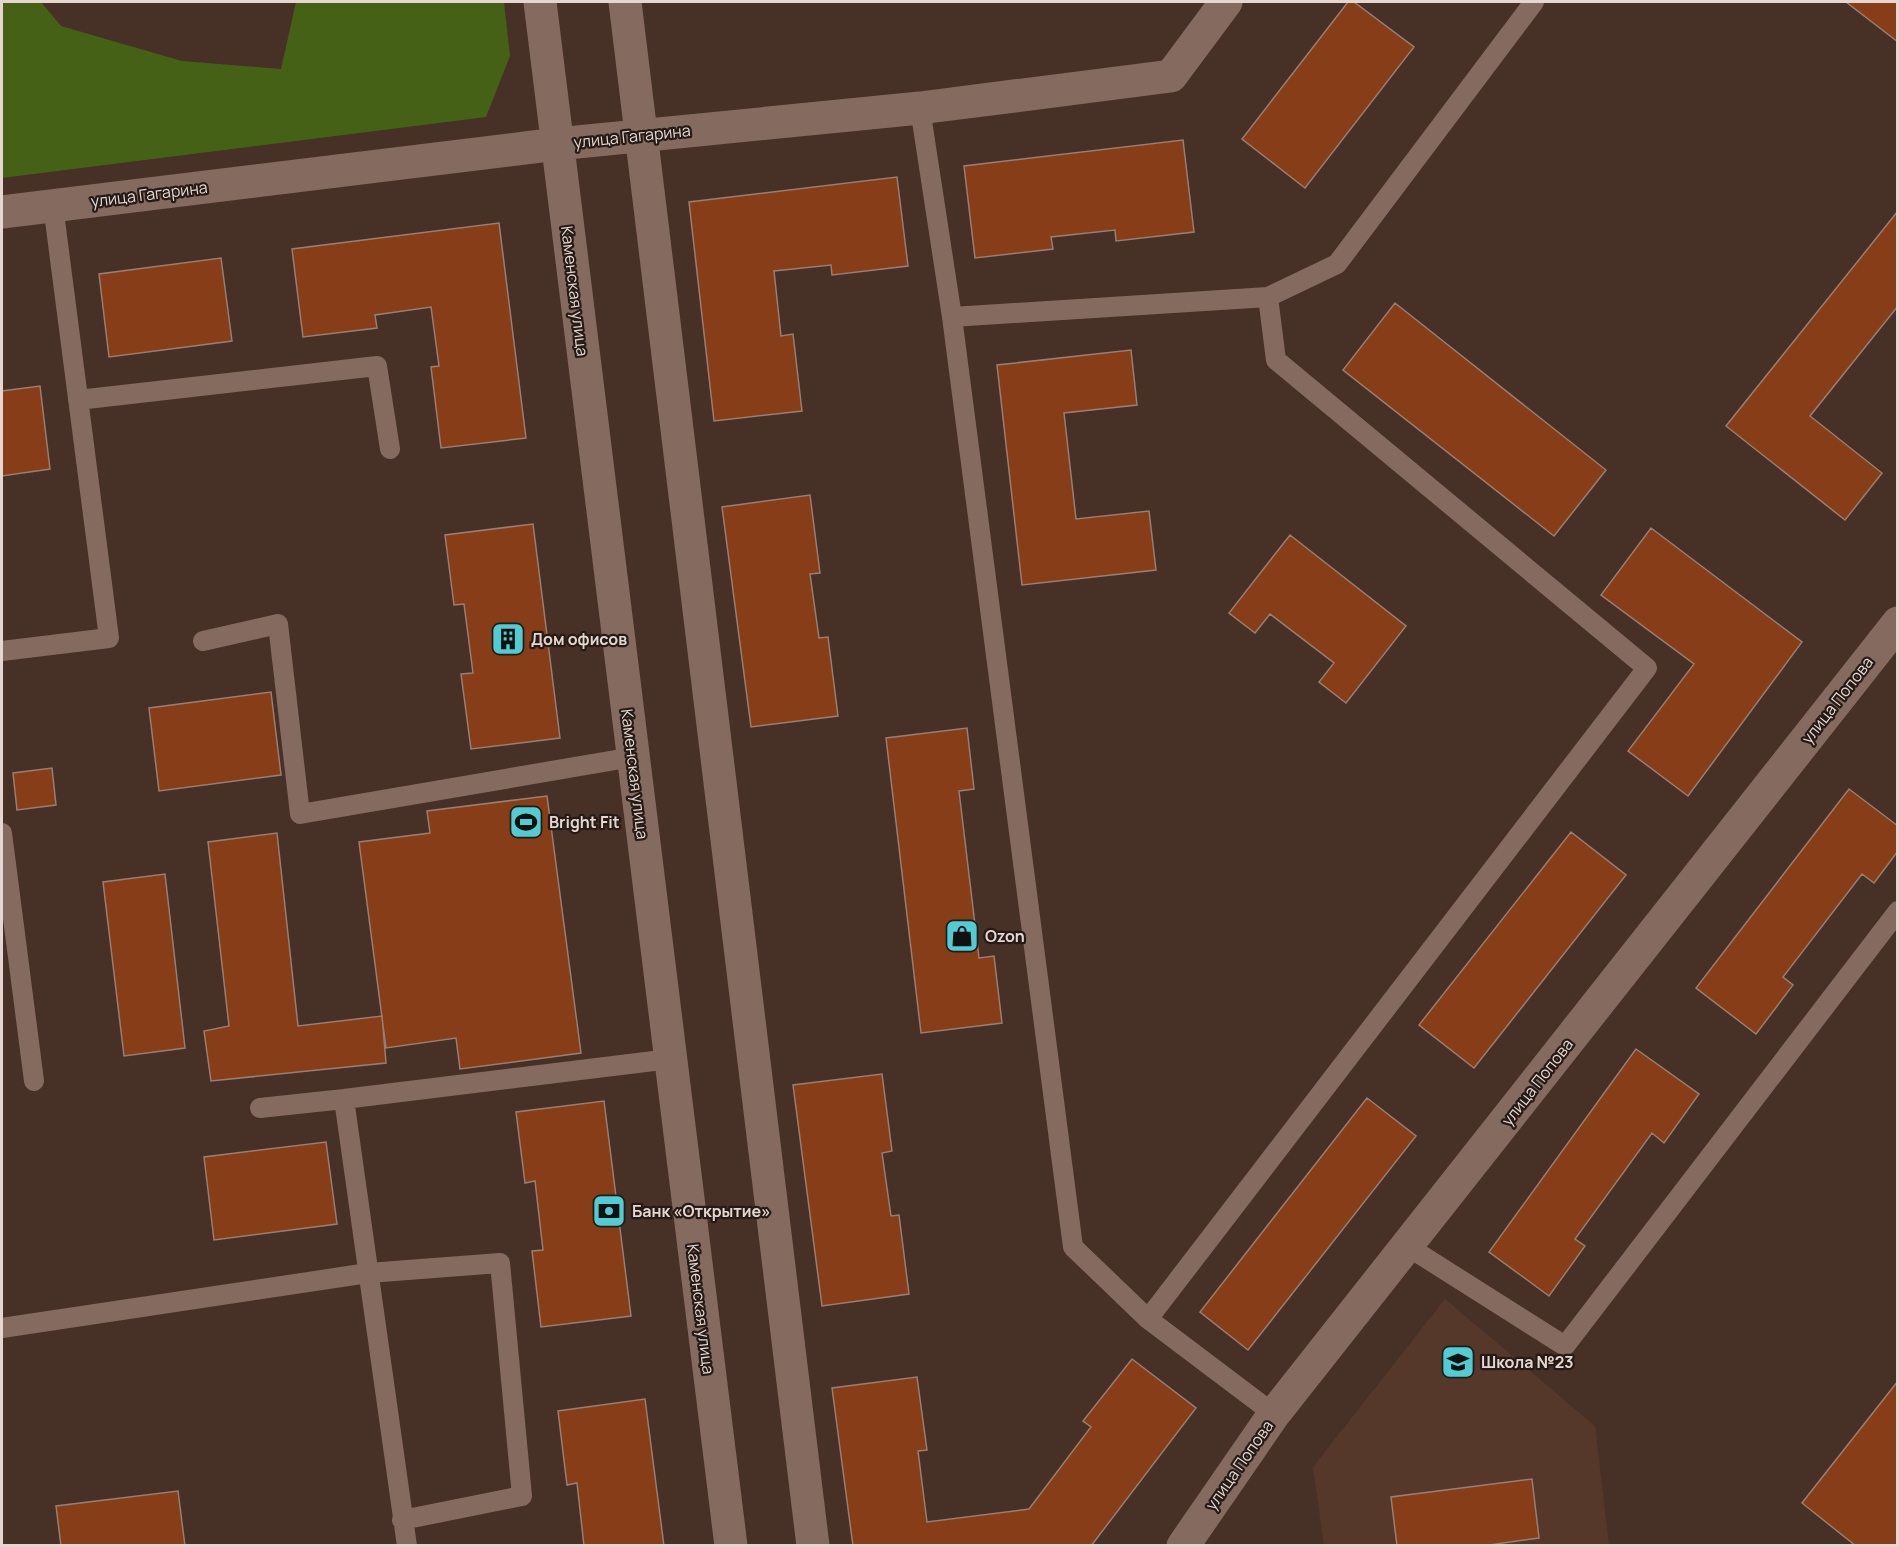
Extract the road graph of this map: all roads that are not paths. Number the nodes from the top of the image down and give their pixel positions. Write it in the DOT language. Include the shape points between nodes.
graph roads {
  1 [pos="540,2"];
  2 [pos="625,2"];
  3 [pos="1226,2"];
  4 [pos="1534,2"];
  5 [pos="920,108"];
  6 [pos="641,135"];
  7 [pos="557,144"];
  8 [pos="52,205"];
  9 [pos="2,212"];
  10 [pos="1268,297"];
  11 [pos="952,316"];
  12 [pos="78,400"];
  13 [pos="390,449"];
  14 [pos="1898,623"];
  15 [pos="203,641"];
  16 [pos="2,651"];
  17 [pos="633,757"];
  18 [pos="2,833"];
  19 [pos="1898,911"];
  20 [pos="670,1059"];
  21 [pos="34,1081"];
  22 [pos="344,1099"];
  23 [pos="260,1108"];
  24 [pos="1407,1246"];
  25 [pos="368,1274"];
  26 [pos="1148,1319"];
  27 [pos="2,1328"];
  28 [pos="1274,1414"];
  29 [pos="402,1520"];
  30 [pos="407,1545"];
  31 [pos="731,1545"];
  32 [pos="813,1545"];
  33 [pos="1183,1545"];
  1 -- 7 [label="street, Каменская улица"];
  2 -- 6 [label="street"];
  3 -- 5 [label="street, улица Гагарина" via="1171,76"];
  4 -- 10 [label="lane" via="1337,264"];
  5 -- 6 [label="street, улица Гагарина"];
  5 -- 11 [label="lane"];
  6 -- 7 [label="street, улица Гагарина"];
  6 -- 32 [label="street"];
  7 -- 8 [label="street, улица Гагарина"];
  7 -- 17 [label="street, Каменская улица"];
  8 -- 9 [label="street, улица Гагарина"];
  8 -- 12 [label="lane"];
  10 -- 11 [label="lane"];
  10 -- 26 [label="lane" via="1276,360 1647,668"];
  11 -- 26 [label="lane" via="1074,1247"];
  12 -- 13 [label="lane" via="377,366"];
  12 -- 16 [label="lane" via="109,638"];
  14 -- 24 [label="street, улица Попова"];
  15 -- 17 [label="lane" via="278,624 300,814"];
  17 -- 20 [label="street, Каменская улица"];
  18 -- 21 [label="lane"];
  19 -- 24 [label="lane" via="1565,1346"];
  20 -- 22 [label="lane"];
  20 -- 31 [label="street, Каменская улица"];
  22 -- 23 [label="lane"];
  22 -- 25 [label="lane"];
  24 -- 28 [label="street, улица Попова"];
  25 -- 27 [label="lane"];
  25 -- 29 [label="lane"];
  25 -- 29 [label="lane" via="500,1263 522,1496"];
  26 -- 28 [label="lane"];
  28 -- 33 [label="street, улица Попова"];
  29 -- 30 [label="lane"];
}
